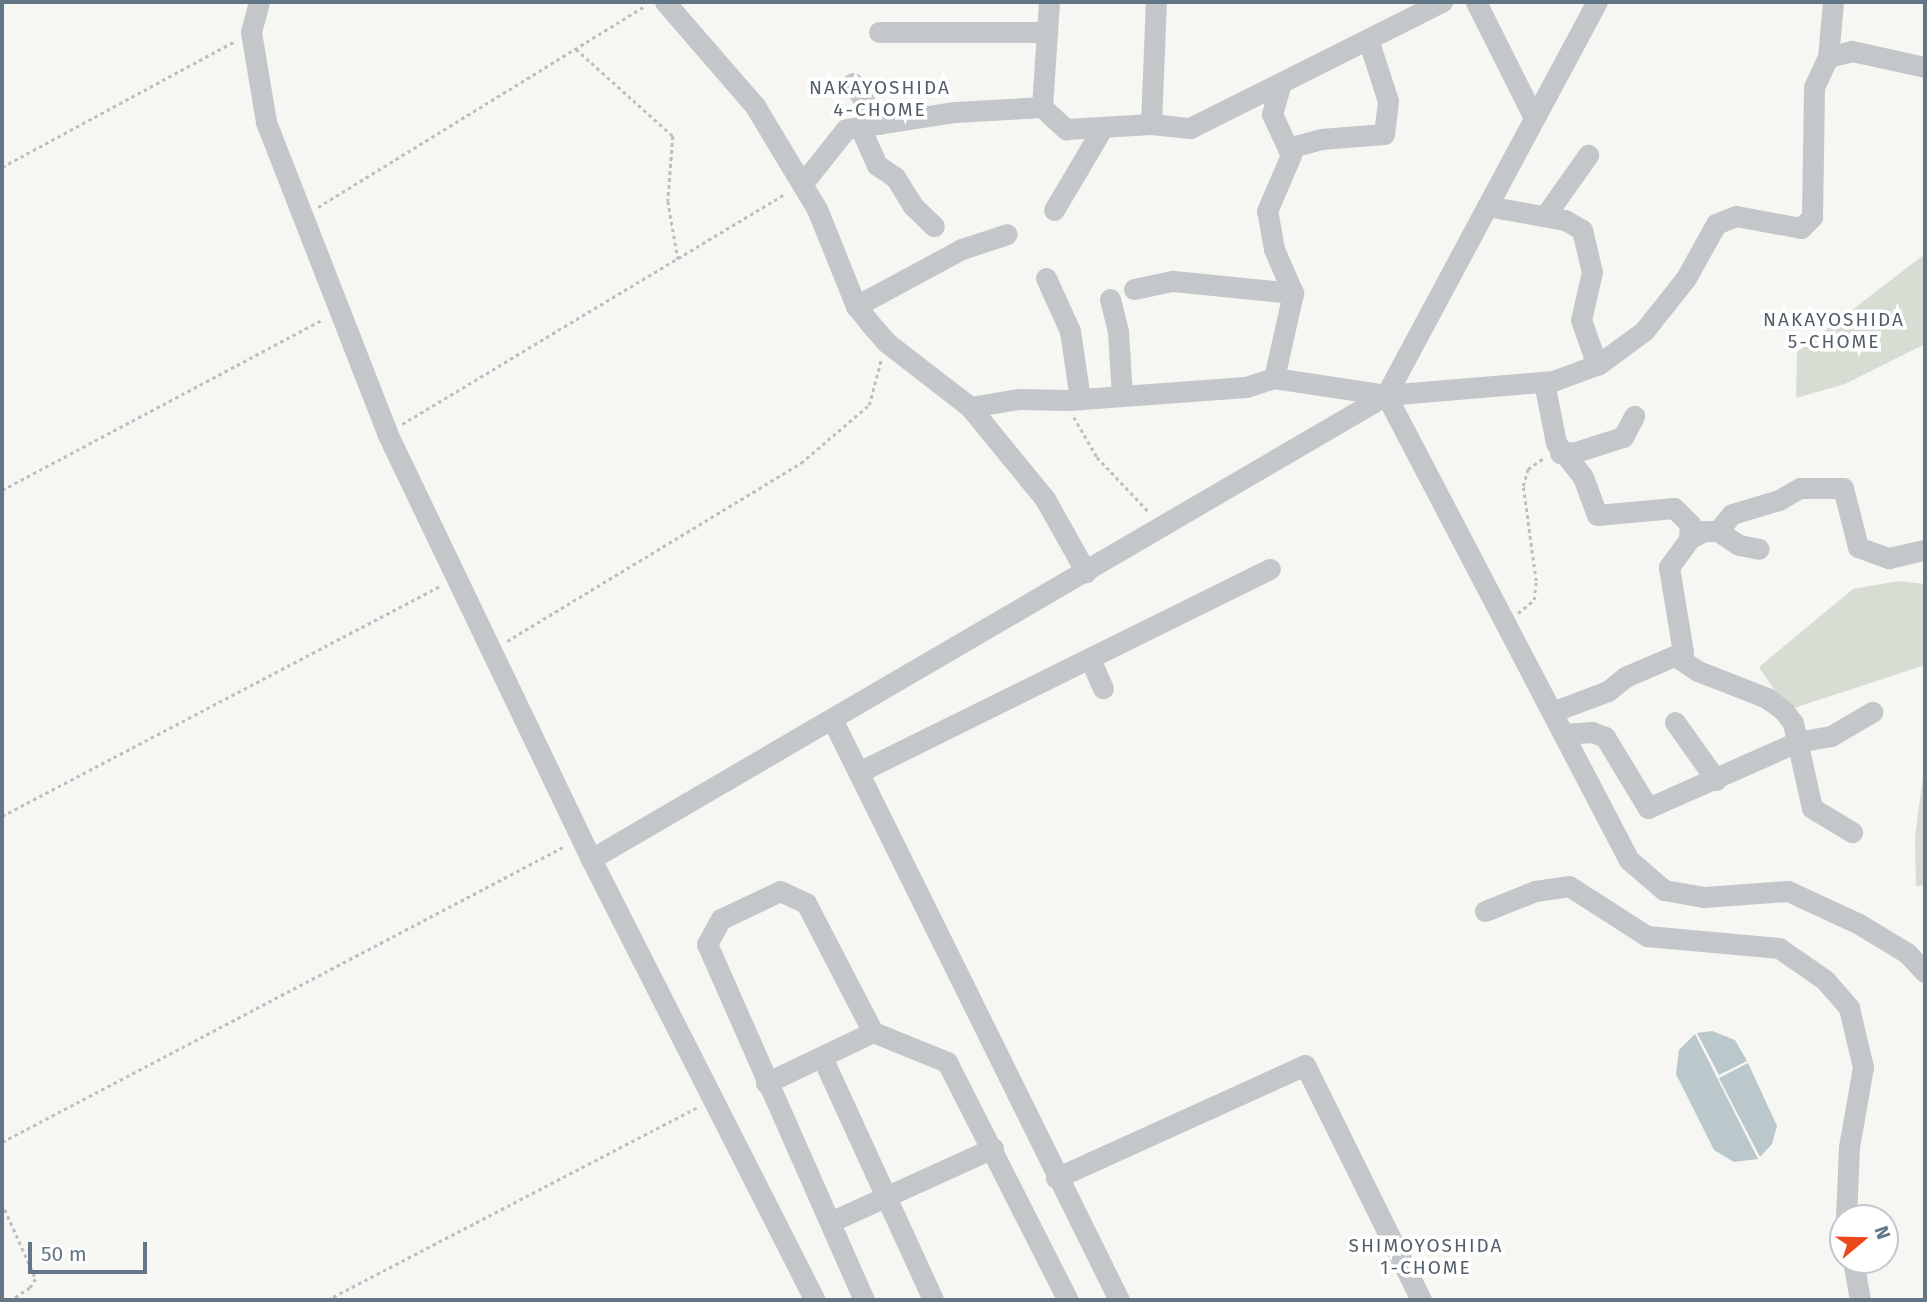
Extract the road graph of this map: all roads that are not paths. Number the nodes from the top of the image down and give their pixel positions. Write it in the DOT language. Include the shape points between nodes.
graph roads {
  1 [pos="246,2"];
  2 [pos="259,2"];
  3 [pos="1049,2"];
  4 [pos="1156,2"];
  5 [pos="1442,2"];
  6 [pos="1476,2"];
  7 [pos="1597,2"];
  8 [pos="1833,2"];
  9 [pos="667,3"];
  10 [pos="251,32"];
  11 [pos="879,32"];
  12 [pos="1047,32"];
  13 [pos="1368,39"];
  14 [pos="1828,57"];
  15 [pos="1925,66"];
  16 [pos="853,83"];
  17 [pos="1281,83"];
  18 [pos="1042,107"];
  19 [pos="1533,116"];
  20 [pos="1151,124"];
  21 [pos="869,125"];
  22 [pos="1103,127"];
  23 [pos="1288,148"];
  24 [pos="1588,155"];
  25 [pos="803,183"];
  26 [pos="1487,206"];
  27 [pos="1054,210"];
  28 [pos="1545,216"];
  29 [pos="934,226"];
  30 [pos="1007,234"];
  31 [pos="1046,278"];
  32 [pos="1134,289"];
  33 [pos="1293,293"];
  34 [pos="1110,299"];
  35 [pos="856,306"];
  36 [pos="1597,365"];
  37 [pos="1274,378"];
  38 [pos="1544,382"];
  39 [pos="1386,395"];
  40 [pos="1122,396"];
  41 [pos="1075,400"];
  42 [pos="970,407"];
  43 [pos="1634,416"];
  44 [pos="1560,453"];
  45 [pos="1718,531"];
  46 [pos="1689,540"];
  47 [pos="1759,549"];
  48 [pos="1925,550"];
  49 [pos="1270,569"];
  50 [pos="1086,572"];
  51 [pos="1677,657"];
  52 [pos="1090,659"];
  53 [pos="1103,688"];
  54 [pos="1552,712"];
  55 [pos="1872,712"];
  56 [pos="832,719"];
  57 [pos="1675,722"];
  58 [pos="1563,734"];
  59 [pos="1797,742"];
  60 [pos="861,771"];
  61 [pos="1716,780"];
  62 [pos="1852,832"];
  63 [pos="591,859"];
  64 [pos="1485,911"];
  65 [pos="1925,972"];
  66 [pos="873,1032"];
  67 [pos="822,1057"];
  68 [pos="766,1083"];
  69 [pos="993,1148"];
  70 [pos="1056,1178"];
  71 [pos="885,1197"];
  72 [pos="1847,1204"];
  73 [pos="830,1222"];
  74 [pos="1855,1274"];
  75 [pos="815,1300"];
  76 [pos="864,1300"];
  77 [pos="933,1300"];
  78 [pos="1068,1300"];
  79 [pos="1119,1300"];
  80 [pos="1421,1300"];
  81 [pos="1860,1300"];
  1 -- 10 [label="street"];
  2 -- 10 [label="street"];
  3 -- 12 [label="street"];
  4 -- 20 [label="street"];
  5 -- 13 [label="street"];
  6 -- 19 [label="street"];
  7 -- 19 [label="street"];
  8 -- 14 [label="street"];
  9 -- 25 [label="street" via="755,106"];
  10 -- 63 [label="street" via="266,122 387,433"];
  11 -- 12 [label="street"];
  12 -- 18 [label="street"];
  13 -- 17 [label="street"];
  13 -- 23 [label="street" via="1388,101 1388,136"];
  14 -- 15 [label="street" via="1852,51"];
  14 -- 36 [label="street" via="1814,87 1812,217 1801,228 1736,216 1716,225 1686,278 1644,331"];
  16 -- 21 [label="street"];
  17 -- 20 [label="street" via="1191,128"];
  17 -- 23 [label="street" via="1272,114"];
  18 -- 21 [label="street" via="955,112"];
  18 -- 22 [label="street" via="1066,130"];
  19 -- 26 [label="street"];
  20 -- 22 [label="street"];
  21 -- 25 [label="street" via="846,129"];
  21 -- 29 [label="street" via="877,165 895,177 913,206"];
  22 -- 27 [label="street"];
  23 -- 33 [label="street" via="1291,155 1267,211 1274,249 1290,276"];
  24 -- 28 [label="street"];
  25 -- 35 [label="street"];
  26 -- 28 [label="street"];
  26 -- 39 [label="street"];
  28 -- 36 [label="street" via="1582,230 1592,272 1581,320"];
  30 -- 35 [label="street" via="962,249"];
  31 -- 41 [label="street" via="1070,331"];
  32 -- 33 [label="street" via="1173,281"];
  33 -- 37 [label="street"];
  34 -- 40 [label="street" via="1118,332"];
  35 -- 42 [label="street" via="886,342"];
  36 -- 38 [label="street"];
  37 -- 39 [label="street"];
  37 -- 40 [label="street" via="1246,387"];
  38 -- 39 [label="street"];
  38 -- 44 [label="street"];
  39 -- 50 [label="street"];
  39 -- 54 [label="street"];
  40 -- 41 [label="street"];
  41 -- 42 [label="street" via="1019,398"];
  42 -- 50 [label="street" via="1045,499"];
  43 -- 44 [label="street" via="1623,437"];
  44 -- 46 [label="street" via="1583,477 1597,515 1674,509 1690,524"];
  45 -- 46 [label="street" via="1704,531"];
  45 -- 47 [label="street" via="1739,545"];
  45 -- 48 [label="street" via="1732,514 1779,500 1800,488 1843,488 1858,547 1889,558"];
  46 -- 51 [label="street" via="1669,567 1684,652"];
  49 -- 52 [label="street"];
  50 -- 56 [label="street"];
  51 -- 54 [label="street"];
  51 -- 59 [label="street" via="1710,677 1767,698 1793,723"];
  52 -- 53 [label="street"];
  52 -- 60 [label="street"];
  54 -- 58 [label="street"];
  55 -- 59 [label="street" via="1831,736"];
  56 -- 60 [label="street"];
  56 -- 63 [label="street"];
  57 -- 61 [label="street"];
  58 -- 61 [label="street" via="1592,732 1605,737 1648,808"];
  58 -- 65 [label="street" via="1629,860 1664,890 1704,897 1788,891 1859,924 1907,953"];
  59 -- 61 [label="street"];
  59 -- 62 [label="street" via="1812,808"];
  60 -- 70 [label="street"];
  63 -- 75 [label="street"];
  64 -- 72 [label="street" via="1535,891 1569,886 1647,936 1780,948 1825,980 1849,1008 1863,1067 1849,1147"];
  66 -- 67 [label="street"];
  66 -- 68 [label="street" via="806,903 780,891 721,919 707,944"];
  66 -- 69 [label="street" via="947,1062"];
  67 -- 68 [label="street"];
  67 -- 71 [label="street"];
  68 -- 73 [label="street"];
  69 -- 71 [label="street"];
  69 -- 78 [label="street"];
  70 -- 79 [label="street"];
  70 -- 80 [label="street" via="1305,1065"];
  71 -- 73 [label="street"];
  71 -- 77 [label="street"];
  73 -- 76 [label="street"];
  74 -- 81 [label="street"];
}
